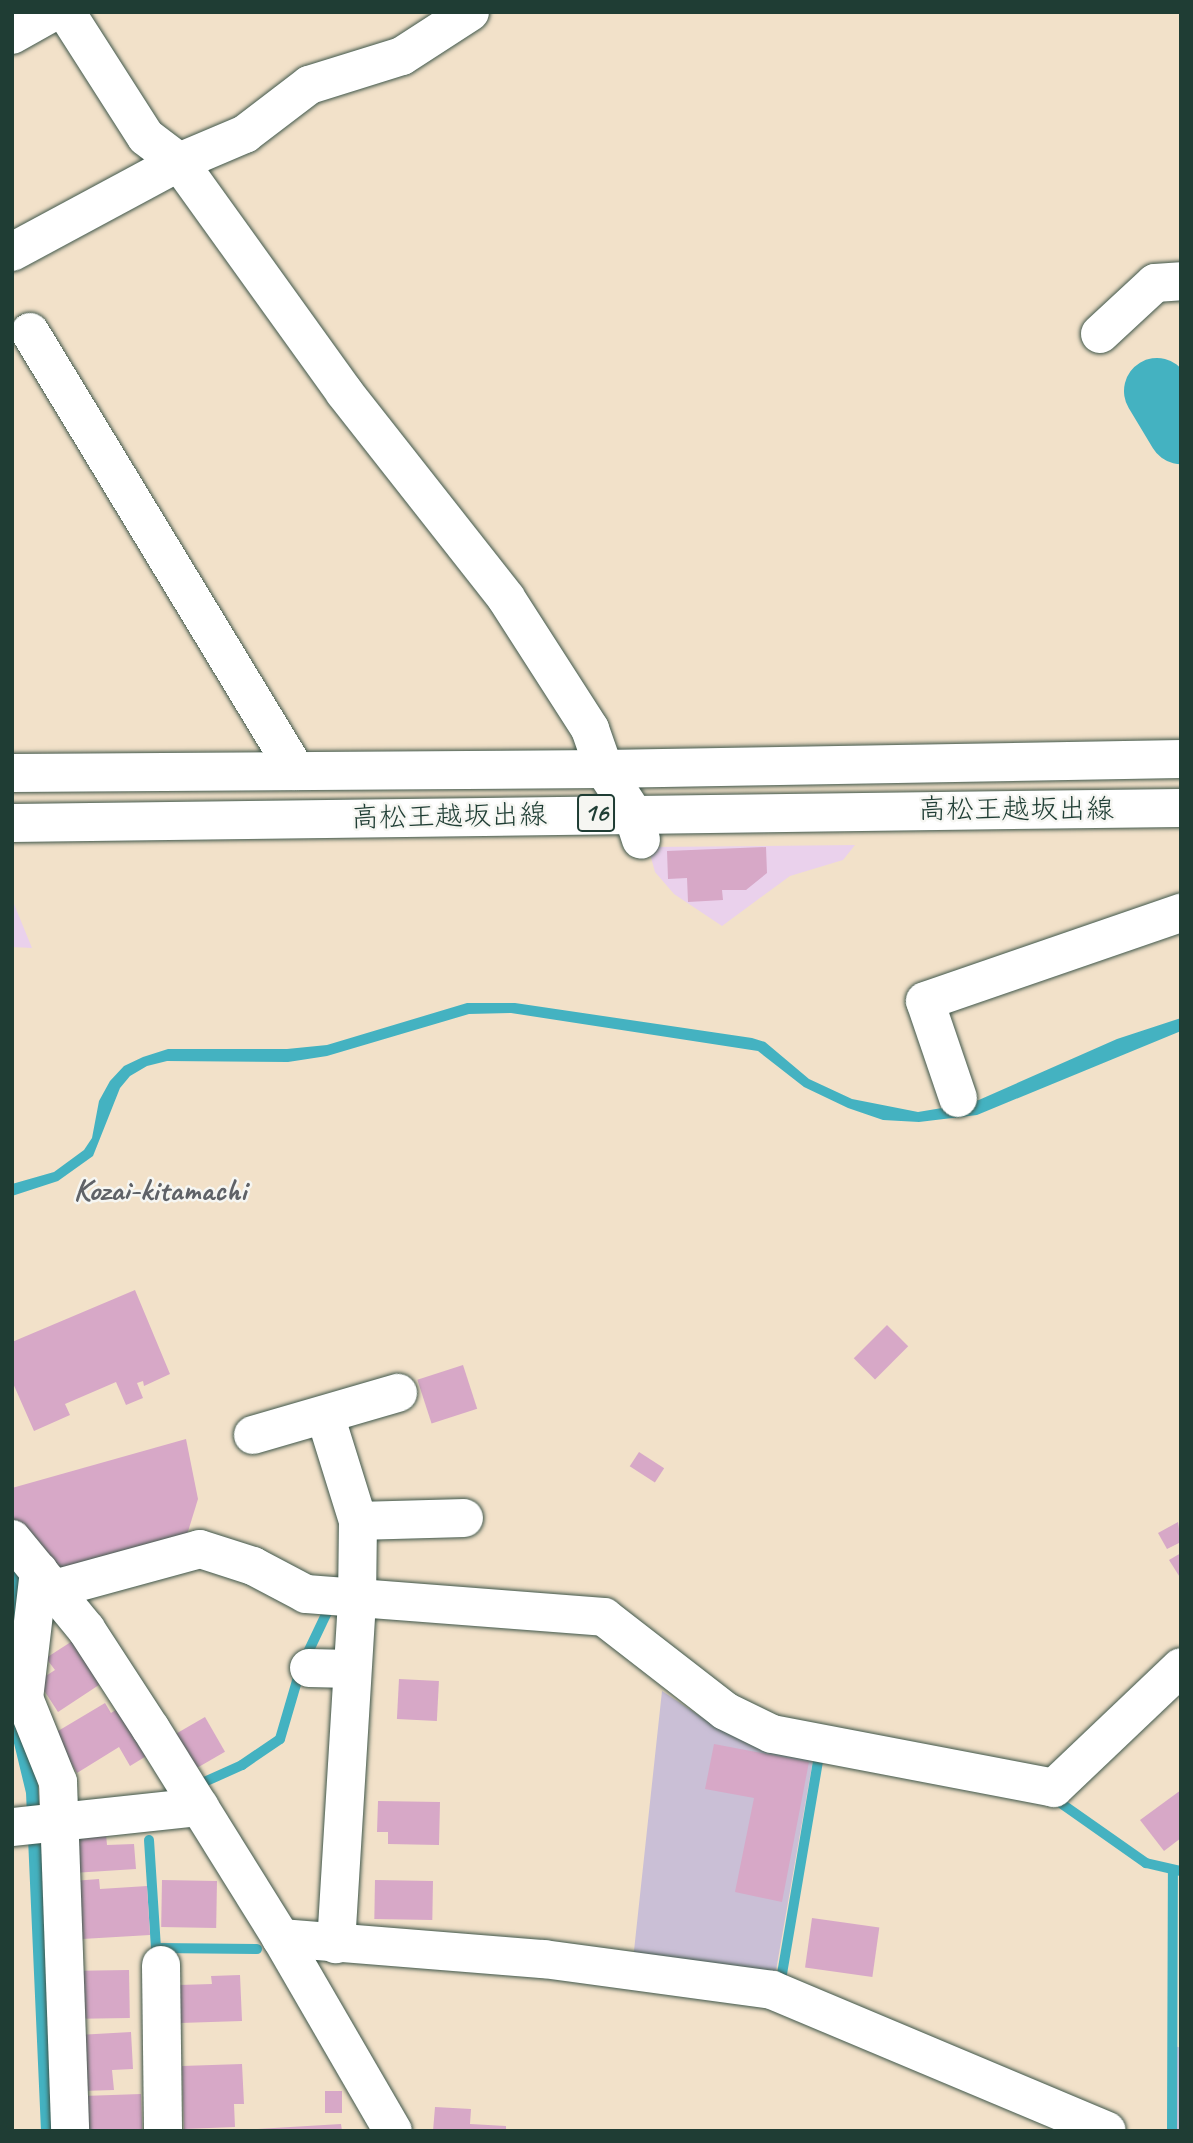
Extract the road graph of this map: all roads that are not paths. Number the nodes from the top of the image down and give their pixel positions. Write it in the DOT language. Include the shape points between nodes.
graph roads {
  1 [pos="53,12"];
  2 [pos="66,12"];
  3 [pos="470,12"];
  4 [pos="12,35"];
  5 [pos="179,162"];
  6 [pos="12,252"];
  7 [pos="1181,281"];
  8 [pos="30,332"];
  9 [pos="1100,334"];
  10 [pos="1181,759"];
  11 [pos="604,769"];
  12 [pos="296,771"];
  13 [pos="12,772"];
  14 [pos="1181,808"];
  15 [pos="12,823"];
  16 [pos="636,826"];
  17 [pos="1181,912"];
  18 [pos="958,1098"];
  19 [pos="398,1394"];
  20 [pos="325,1415"];
  21 [pos="253,1436"];
  22 [pos="464,1518"];
  23 [pos="358,1521"];
  24 [pos="12,1539"];
  25 [pos="47,1580"];
  26 [pos="357,1601"];
  27 [pos="1181,1667"];
  28 [pos="309,1668"];
  29 [pos="351,1669"];
  30 [pos="200,1807"];
  31 [pos="61,1825"];
  32 [pos="16,1827"];
  33 [pos="281,1938"];
  34 [pos="336,1944"];
  35 [pos="161,1965"];
  36 [pos="70,2131"];
  37 [pos="163,2131"];
  38 [pos="393,2131"];
  39 [pos="1107,2131"];
  1 -- 4 [label="street"];
  2 -- 5 [label="street" via="146,137"];
  3 -- 5 [label="street" via="402,56 309,85 245,134"];
  5 -- 6 [label="street"];
  5 -- 11 [label="street" via="344,392 506,597 590,729"];
  7 -- 9 [label="street" via="1155,283"];
  8 -- 12 [label="street"];
  10 -- 11 [label="street, 高松王越坂出線 / 16"];
  11 -- 12 [label="street, 高松王越坂出線 / 16"];
  11 -- 16 [label="street"];
  12 -- 13 [label="street, 高松王越坂出線 / 16"];
  14 -- 16 [label="street, 高松王越坂出線 / 16"];
  15 -- 16 [label="street, 高松王越坂出線 / 16"];
  17 -- 18 [label="street" via="925,1001"];
  19 -- 20 [label="street"];
  20 -- 21 [label="street"];
  20 -- 23 [label="street"];
  22 -- 23 [label="street"];
  23 -- 26 [label="street"];
  24 -- 25 [label="street"];
  25 -- 26 [label="street" via="200,1549 253,1566 306,1594"];
  25 -- 30 [label="street" via="86,1629"];
  25 -- 31 [label="street" via="24,1698 58,1782"];
  26 -- 27 [label="street" via="604,1617 724,1711 772,1734 1054,1788"];
  26 -- 29 [label="street"];
  28 -- 29 [label="street"];
  29 -- 34 [label="street"];
  30 -- 31 [label="street"];
  30 -- 33 [label="street"];
  31 -- 32 [label="street"];
  31 -- 36 [label="street"];
  33 -- 34 [label="street"];
  33 -- 38 [label="street"];
  34 -- 39 [label="street" via="544,1959 772,1990"];
  35 -- 37 [label="street"];
}
